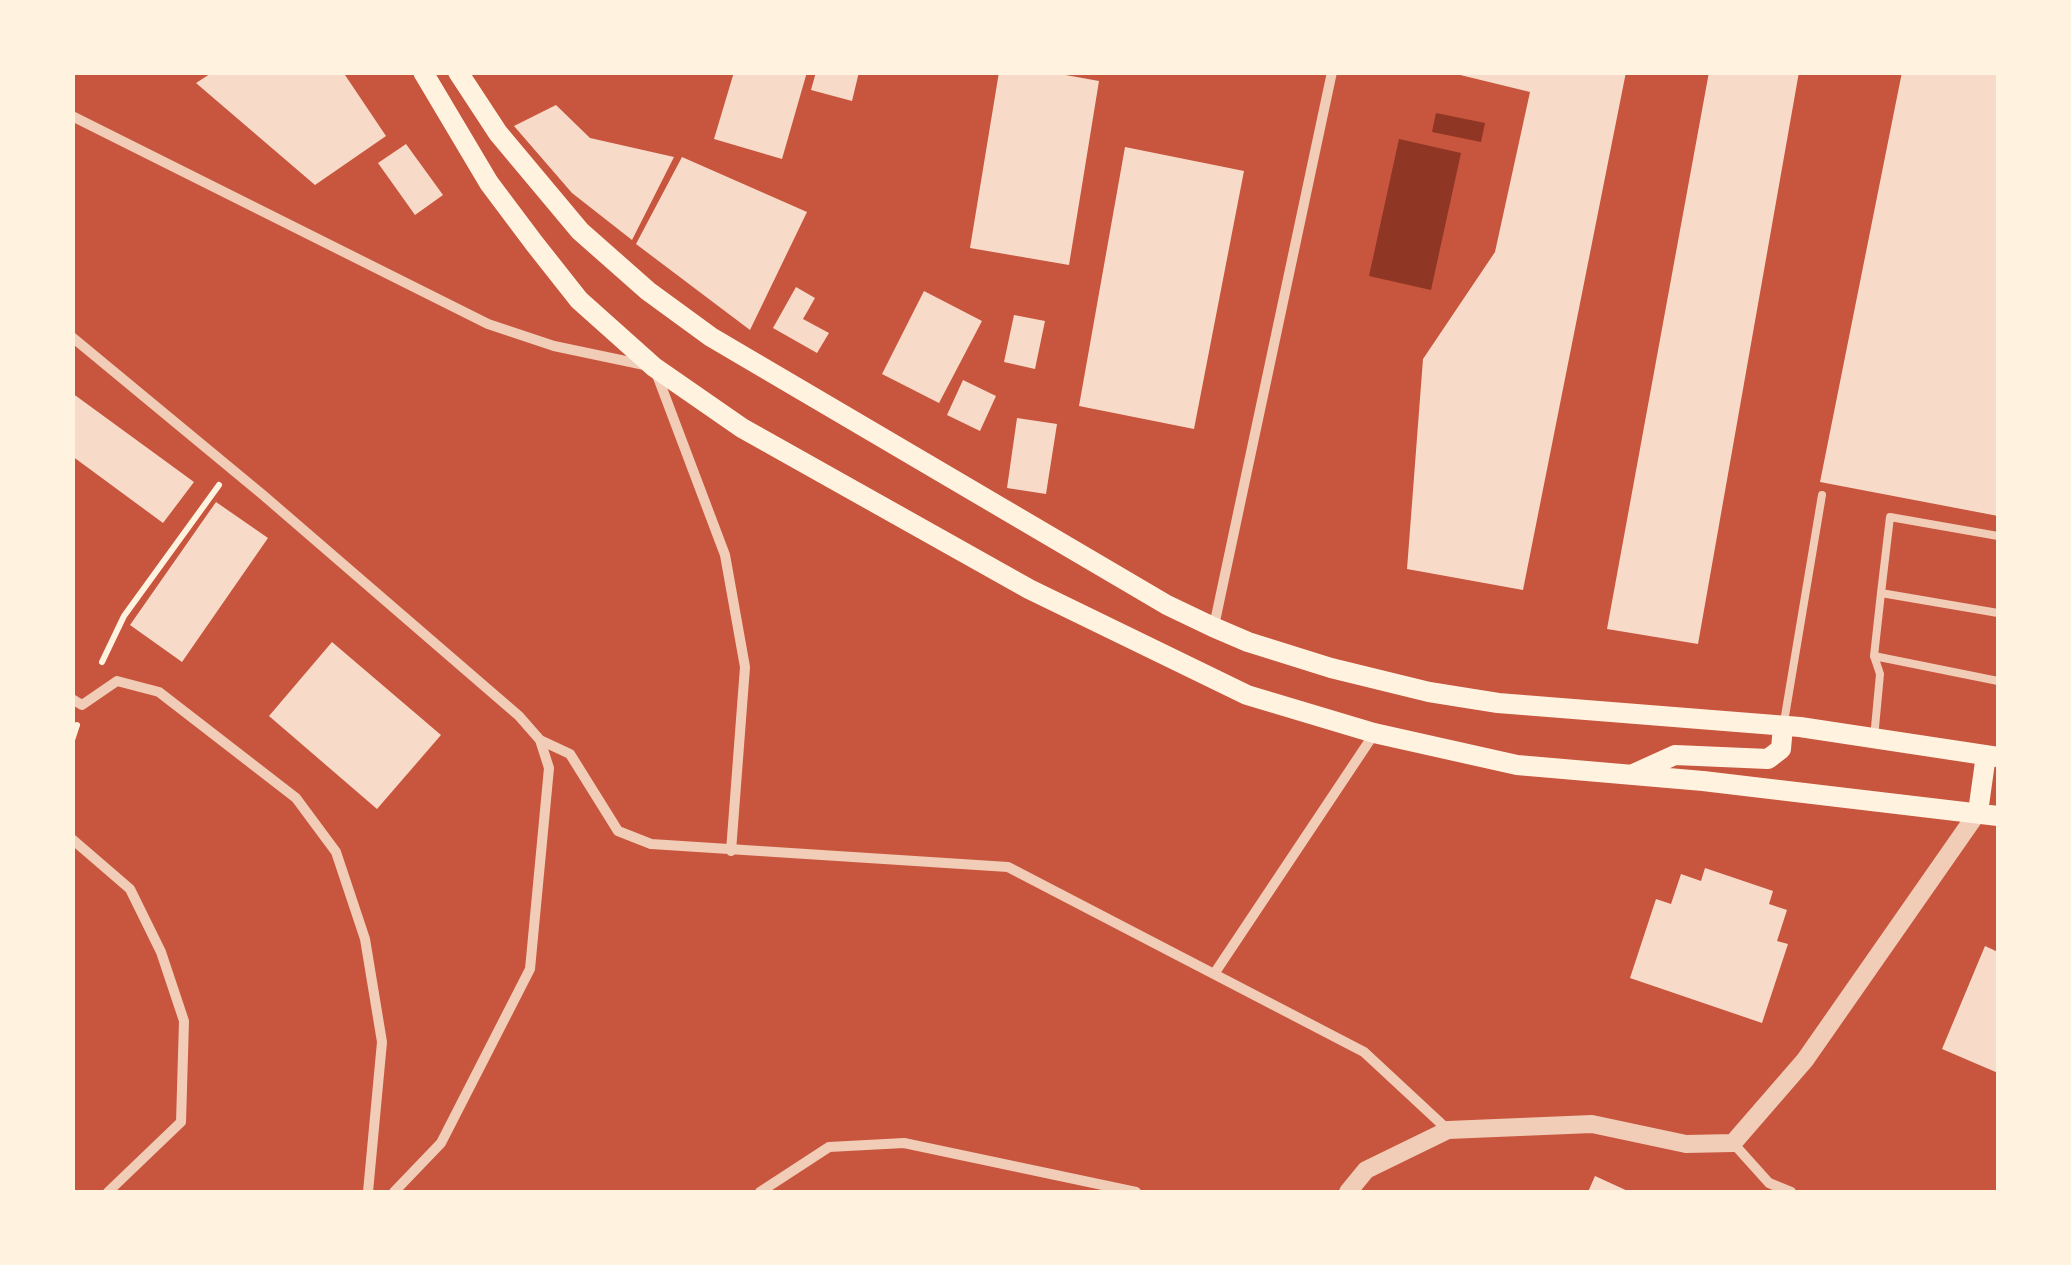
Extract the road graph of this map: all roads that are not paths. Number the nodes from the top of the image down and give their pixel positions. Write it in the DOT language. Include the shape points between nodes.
graph roads {
  1 [pos="423,72"];
  2 [pos="458,72"];
  3 [pos="1332,72"];
  4 [pos="72,116"];
  5 [pos="72,337"];
  6 [pos="654,367"];
  7 [pos="1822,496"];
  8 [pos="1998,536"];
  9 [pos="1881,594"];
  10 [pos="1998,613"];
  11 [pos="1213,627"];
  12 [pos="1874,656"];
  13 [pos="1998,681"];
  14 [pos="78,702"];
  15 [pos="1784,726"];
  16 [pos="1374,733"];
  17 [pos="1874,738"];
  18 [pos="540,740"];
  19 [pos="1992,756"];
  20 [pos="1632,775"];
  21 [pos="1988,814"];
  22 [pos="72,839"];
  23 [pos="731,851"];
  24 [pos="1214,974"];
  25 [pos="1448,1130"];
  26 [pos="1733,1143"];
  27 [pos="108,1192"];
  28 [pos="368,1192"];
  29 [pos="394,1192"];
  30 [pos="760,1192"];
  31 [pos="1136,1192"];
  32 [pos="1348,1192"];
  33 [pos="1790,1192"];
  1 -- 6 [label="main road" via="534,244 579,300"];
  2 -- 11 [label="main road" via="580,231 648,292 712,337"];
  3 -- 11 [label="street"];
  4 -- 6 [label="street" via="488,324"];
  5 -- 18 [label="street"];
  6 -- 16 [label="main road" via="742,428 1029,589 1247,695"];
  6 -- 23 [label="street" via="726,555 745,667"];
  7 -- 15 [label="lane"];
  8 -- 9 [label="lane" via="1890,517"];
  9 -- 10 [label="lane"];
  9 -- 12 [label="lane"];
  11 -- 15 [label="main road" via="1331,668 1428,692"];
  12 -- 13 [label="lane"];
  12 -- 17 [label="lane" via="1880,674"];
  14 -- 28 [label="street" via="117,681 159,692 296,798 336,852 364,939 382,1042"];
  15 -- 17 [label="main road"];
  15 -- 20 [label="main road" via="1780,749 1768,759 1675,756"];
  16 -- 20 [label="main road" via="1517,766"];
  16 -- 24 [label="street"];
  17 -- 19 [label="main road"];
  18 -- 23 [label="street" via="570,754 618,832 650,844"];
  18 -- 29 [label="street" via="549,768 530,969 442,1143"];
  19 -- 21 [label="main road"];
  20 -- 21 [label="main road"];
  21 -- 26 [label="street" via="1805,1060"];
  22 -- 27 [label="street" via="130,889 184,1021 180,1122"];
  23 -- 24 [label="street" via="1008,866"];
  24 -- 25 [label="street" via="1364,1052"];
  25 -- 26 [label="street" via="1592,1124 1686,1144"];
  25 -- 32 [label="street" via="1366,1170"];
  26 -- 33 [label="street" via="1769,1183"];
  30 -- 31 [label="street" via="829,1147 904,1144"];
}
